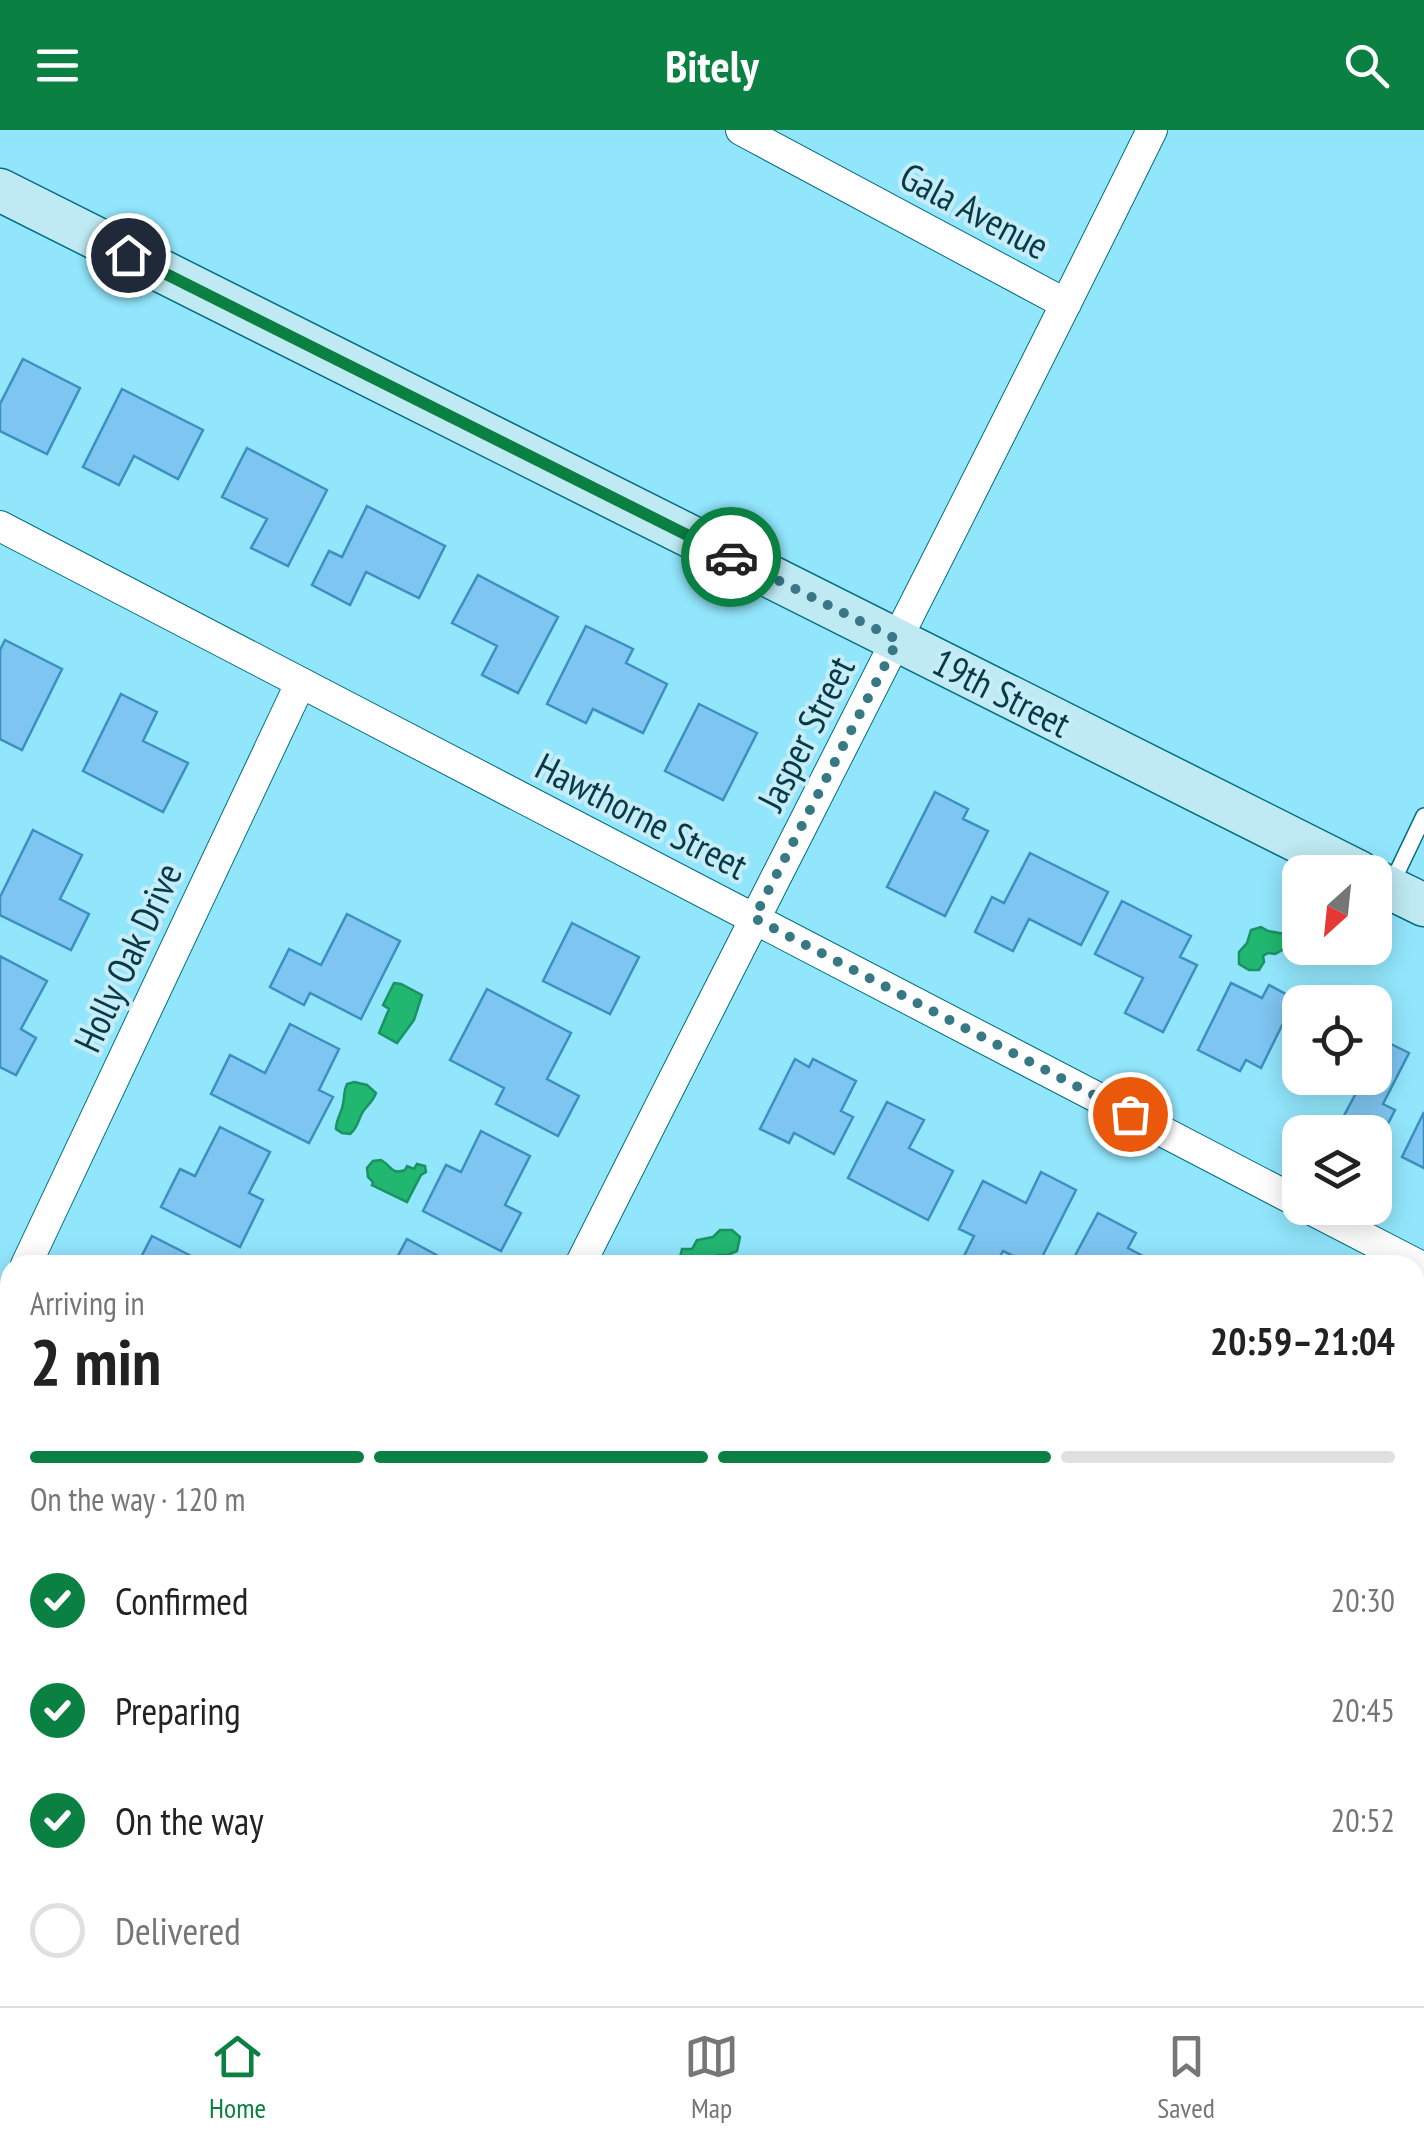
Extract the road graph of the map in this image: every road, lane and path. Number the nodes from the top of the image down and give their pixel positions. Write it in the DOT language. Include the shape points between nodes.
graph roads {
  1 [pos="741,130"];
  2 [pos="1152,130"];
  3 [pos="0,190"];
  4 [pos="1066,304"];
  5 [pos="0,526"];
  6 [pos="898,640"];
  7 [pos="300,684"];
  8 [pos="1424,816"];
  9 [pos="1325,855"];
  10 [pos="1392,877"];
  11 [pos="754,918"];
  12 [pos="1282,1194"];
  13 [pos="1341,1225"];
  14 [pos="31,1255"];
  15 [pos="585,1255"];
  16 [pos="1399,1255"];
  1 -- 4 [label="street, Gala Avenue"];
  2 -- 4 [label="street, Jasper Street"];
  3 -- 6 [label="main road, 19th Street"];
  4 -- 6 [label="street, Jasper Street"];
  5 -- 7 [label="street, Hawthorne Street"];
  6 -- 9 [label="main road, 19th Street"];
  6 -- 11 [label="street, Jasper Street"];
  7 -- 11 [label="street, Hawthorne Street"];
  7 -- 14 [label="street, Holly Oak Drive"];
  8 -- 10 [label="lane"];
  11 -- 12 [label="street, Hawthorne Street"];
  11 -- 15 [label="street, Jasper Street"];
  13 -- 16 [label="street"];
}
